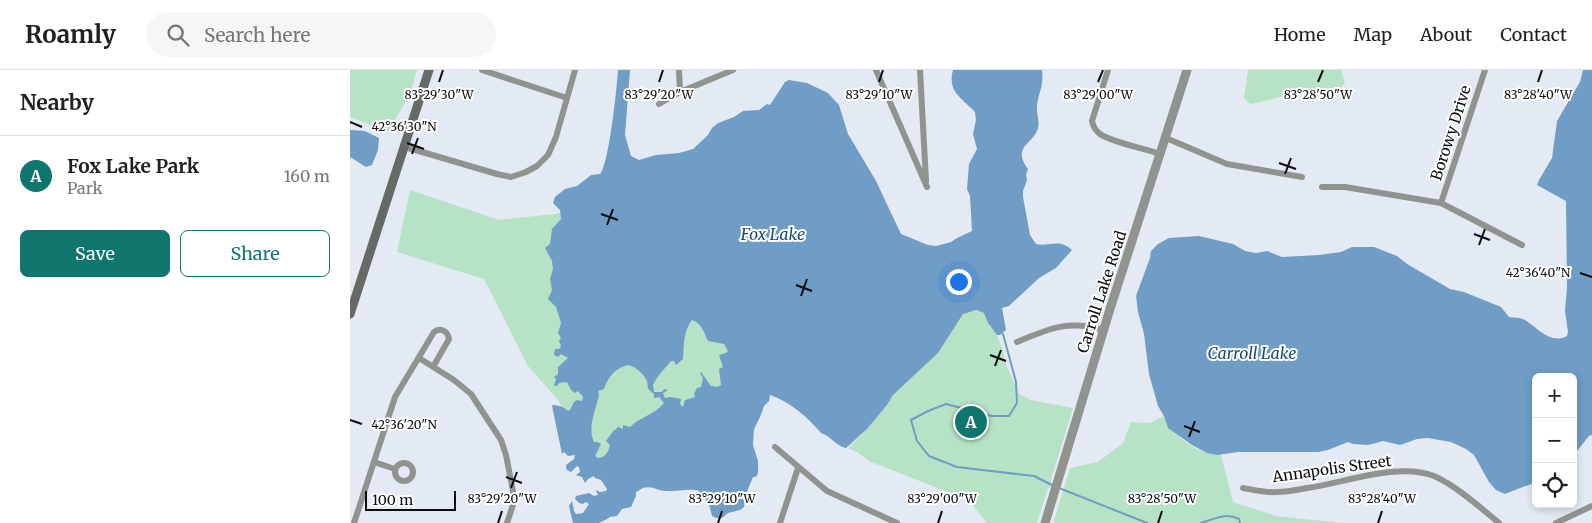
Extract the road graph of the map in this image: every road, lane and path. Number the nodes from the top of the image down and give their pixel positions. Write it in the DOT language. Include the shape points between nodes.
graph roads {
  1 [pos="429,70"];
  2 [pos="482,70"];
  3 [pos="576,70"];
  4 [pos="679,70"];
  5 [pos="733,70"];
  6 [pos="876,70"];
  7 [pos="920,70"];
  8 [pos="1108,70"];
  9 [pos="1187,70"];
  10 [pos="1485,70"];
  11 [pos="680,92"];
  12 [pos="568,98"];
  13 [pos="659,104"];
  14 [pos="1166,138"];
  15 [pos="405,147"];
  16 [pos="1160,154"];
  17 [pos="1302,177"];
  18 [pos="1322,187"];
  19 [pos="1441,204"];
  20 [pos="1522,245"];
  21 [pos="350,314"];
  22 [pos="1104,330"];
  23 [pos="1018,342"];
  24 [pos="419,358"];
  25 [pos="433,367"];
  26 [pos="775,447"];
  27 [pos="374,462"];
  28 [pos="798,468"];
  29 [pos="395,469"];
  30 [pos="1242,488"];
  31 [pos="1592,506"];
  32 [pos="354,523"];
  33 [pos="507,523"];
  34 [pos="780,523"];
  35 [pos="897,523"];
  36 [pos="1045,523"];
  37 [pos="1499,523"];
  38 [pos="1556,523"];
  1 -- 15 [label="main road"];
  2 -- 12 [label="street"];
  3 -- 12 [label="street"];
  4 -- 11 [label="street"];
  5 -- 11 [label="street"];
  6 -- 7 [label="street" via="926,187"];
  8 -- 16 [label="street" via="1093,127 1113,140"];
  9 -- 14 [label="street, Carroll Lake Road"];
  10 -- 19 [label="street, Borowy Drive"];
  11 -- 13 [label="street"];
  12 -- 15 [label="street" via="548,155 537,166 511,177"];
  14 -- 16 [label="street, Carroll Lake Road"];
  14 -- 17 [label="street" via="1227,164"];
  15 -- 21 [label="main road"];
  16 -- 22 [label="street, Carroll Lake Road"];
  18 -- 19 [label="street" via="1345,187"];
  19 -- 20 [label="street"];
  22 -- 23 [label="street" via="1084,325 1057,327"];
  22 -- 36 [label="street, Carroll Lake Road"];
  24 -- 25 [label="street"];
  24 -- 25 [label="street" via="434,332 445,331 449,339"];
  24 -- 27 [label="street" via="395,397"];
  25 -- 33 [label="street" via="471,394 501,440 513,490 513,505"];
  26 -- 28 [label="street"];
  27 -- 29 [label="street"];
  27 -- 32 [label="street"];
  28 -- 34 [label="street"];
  28 -- 35 [label="street" via="827,491"];
  30 -- 37 [label="street, Annapolis Street" via="1275,492 1384,473 1425,474 1435,476 1458,491"];
  31 -- 38 [label="street"];
}
